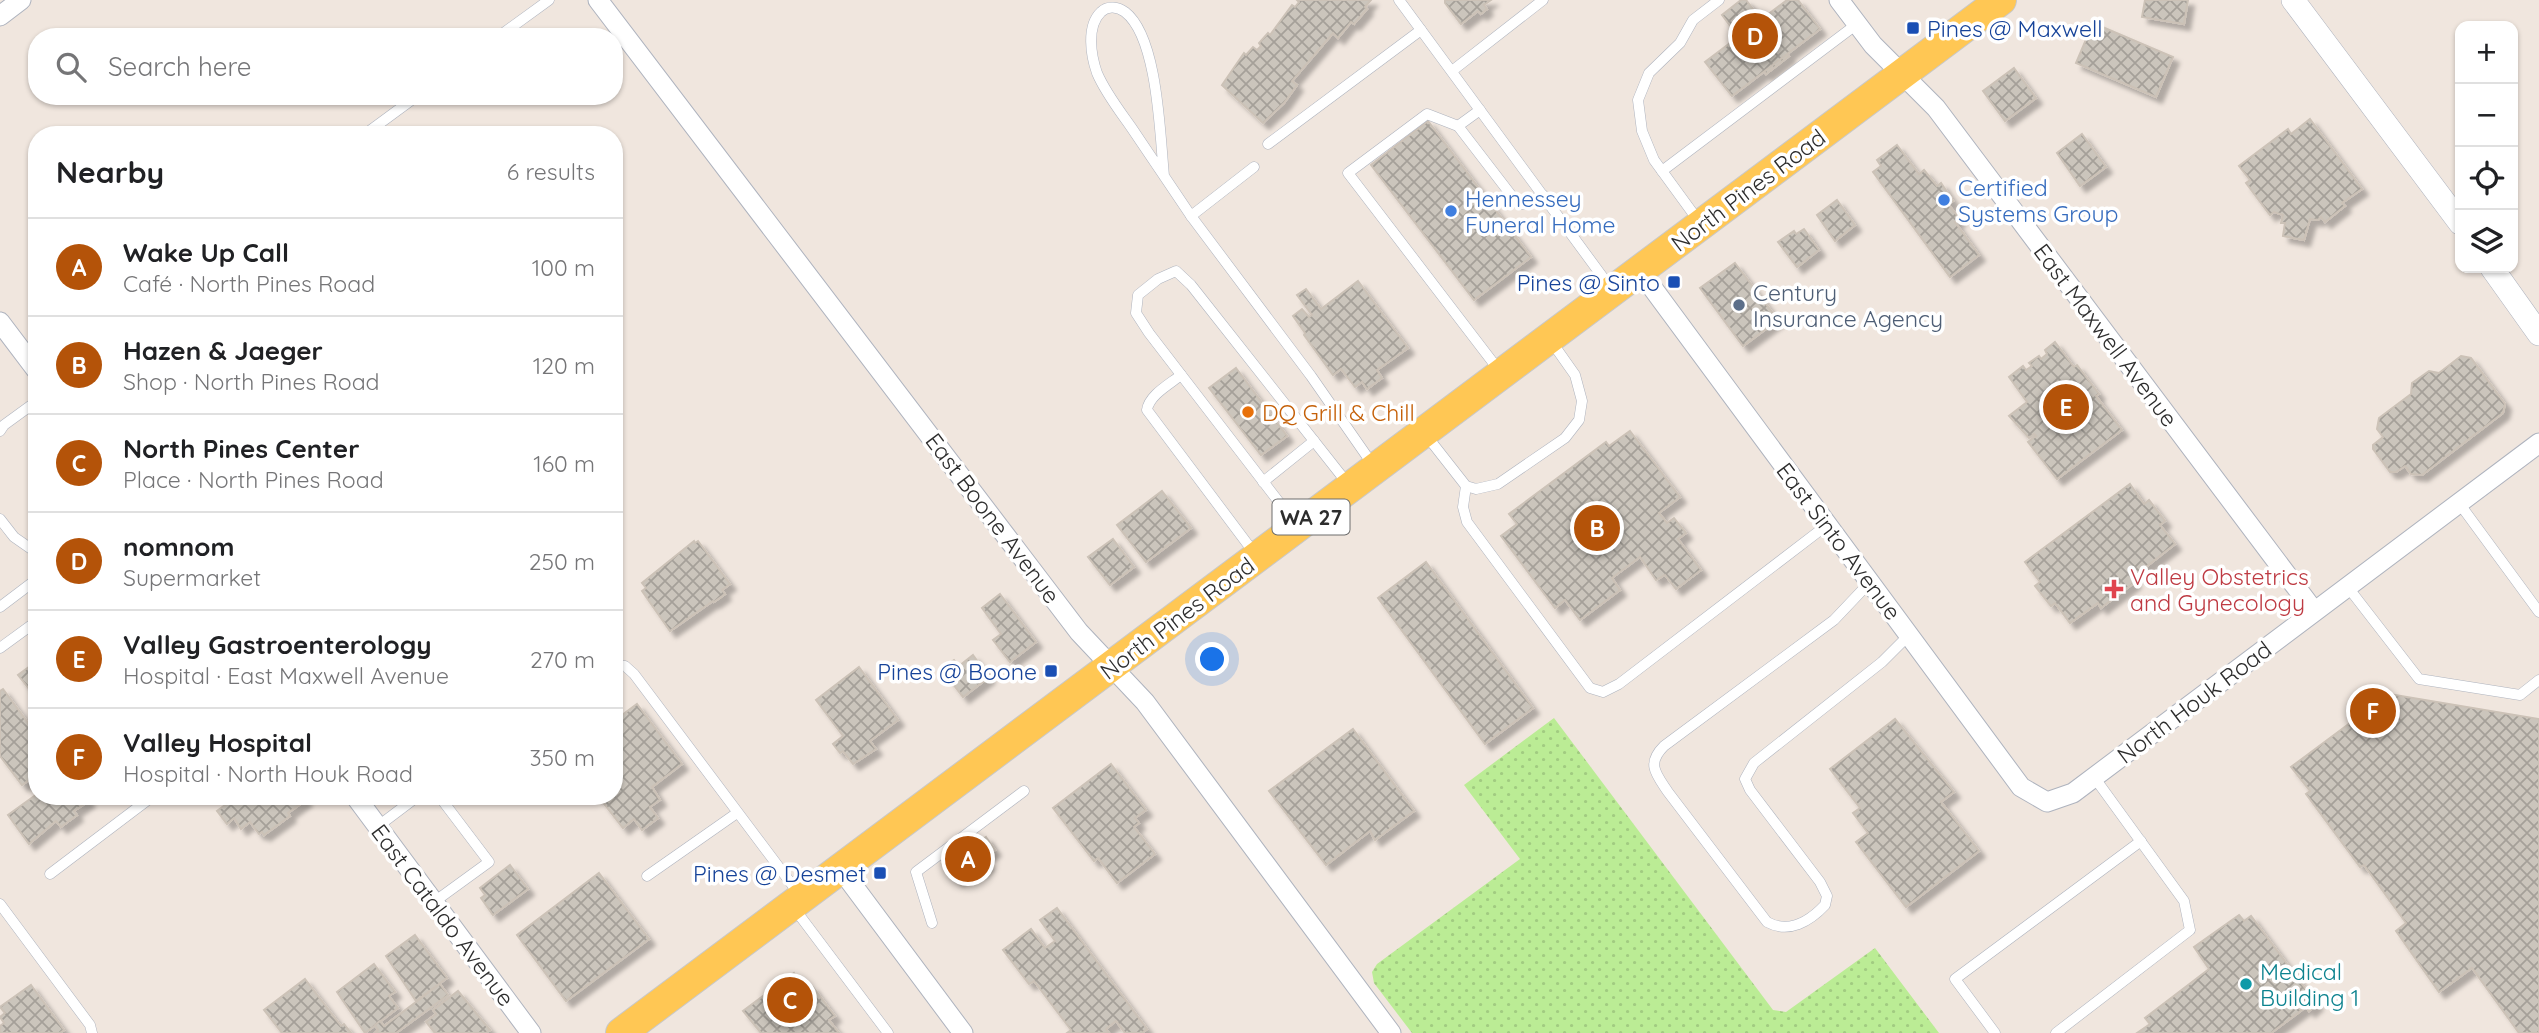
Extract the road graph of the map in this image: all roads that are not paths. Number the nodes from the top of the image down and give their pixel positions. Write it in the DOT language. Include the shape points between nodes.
graph roads {
  1 [pos="21,0"];
  2 [pos="549,0"];
  3 [pos="598,0"];
  4 [pos="1399,0"];
  5 [pos="1543,0"];
  6 [pos="1719,0"];
  7 [pos="1839,0"];
  8 [pos="2001,0"];
  9 [pos="2293,0"];
  10 [pos="0,16"];
  11 [pos="1857,24"];
  12 [pos="511,28"];
  13 [pos="619,28"];
  14 [pos="1421,30"];
  15 [pos="623,33"];
  16 [pos="1452,72"];
  17 [pos="1903,74"];
  18 [pos="405,105"];
  19 [pos="1480,110"];
  20 [pos="376,126"];
  21 [pos="1458,126"];
  22 [pos="1268,144"];
  23 [pos="1254,167"];
  24 [pos="1662,172"];
  25 [pos="1164,176"];
  26 [pos="1543,195"];
  27 [pos="1191,216"];
  28 [pos="2455,216"];
  29 [pos="1701,225"];
  30 [pos="1640,271"];
  31 [pos="2496,273"];
  32 [pos="1613,291"];
  33 [pos="0,322"];
  34 [pos="2539,334"];
  35 [pos="1549,338"];
  36 [pos="28,359"];
  37 [pos="1501,373"];
  38 [pos="1181,375"];
  39 [pos="28,408"];
  40 [pos="0,431"];
  41 [pos="1424,432"];
  42 [pos="1314,441"];
  43 [pos="2539,443"];
  44 [pos="1376,468"];
  45 [pos="1263,482"];
  46 [pos="1466,486"];
  47 [pos="1350,488"];
  48 [pos="2459,503"];
  49 [pos="0,519"];
  50 [pos="1827,525"];
  51 [pos="1298,527"];
  52 [pos="28,546"];
  53 [pos="1258,558"];
  54 [pos="1870,582"];
  55 [pos="28,586"];
  56 [pos="2347,586"];
  57 [pos="0,607"];
  58 [pos="2314,611"];
  59 [pos="2539,612"];
  60 [pos="28,628"];
  61 [pos="1909,635"];
  62 [pos="0,648"];
  63 [pos="623,666"];
  64 [pos="1113,667"];
  65 [pos="2539,680"];
  66 [pos="2094,777"];
  67 [pos="1024,792"];
  68 [pos="2047,802"];
  69 [pos="141,805"];
  70 [pos="361,805"];
  71 [pos="406,805"];
  72 [pos="446,805"];
  73 [pos="737,813"];
  74 [pos="377,827"];
  75 [pos="2141,841"];
  76 [pos="840,868"];
  77 [pos="50,874"];
  78 [pos="647,876"];
  79 [pos="796,901"];
  80 [pos="434,902"];
  81 [pos="0,904"];
  82 [pos="932,923"];
  83 [pos="634,1026"];
  84 [pos="92,1033"];
  85 [pos="531,1033"];
  86 [pos="888,1033"];
  87 [pos="964,1033"];
  88 [pos="1391,1033"];
  89 [pos="1995,1033"];
  90 [pos="2056,1033"];
  1 -- 10 [label="street"];
  2 -- 12 [label="lane"];
  3 -- 13 [label="street, East Boone Avenue"];
  4 -- 14 [label="lane"];
  5 -- 16 [label="lane"];
  6 -- 24 [label="lane" via="1693,20 1680,43 1649,73 1638,100 1642,131"];
  7 -- 11 [label="street, East Maxwell Avenue"];
  8 -- 17 [label="main road, North Pines Road / WA 27"];
  9 -- 28 [label="street"];
  11 -- 17 [label="street, East Maxwell Avenue"];
  11 -- 24 [label="lane"];
  14 -- 16 [label="lane"];
  14 -- 22 [label="lane"];
  15 -- 64 [label="street, East Boone Avenue" via="1079,632"];
  16 -- 19 [label="lane"];
  17 -- 29 [label="main road, North Pines Road / WA 27"];
  17 -- 58 [label="street, East Maxwell Avenue" via="1936,108"];
  18 -- 20 [label="lane"];
  19 -- 21 [label="lane"];
  19 -- 26 [label="lane"];
  21 -- 26 [label="lane" via="1518,204"];
  21 -- 37 [label="lane" via="1427,114 1349,173"];
  23 -- 27 [label="lane"];
  24 -- 29 [label="lane"];
  25 -- 25 [label="lane" via="1111,97 1092,56 1096,20 1110,7 1129,15 1146,48 1156,87"];
  25 -- 27 [label="lane"];
  26 -- 32 [label="lane"];
  27 -- 44 [label="lane"];
  29 -- 30 [label="main road, North Pines Road / WA 27"];
  30 -- 32 [label="main road, North Pines Road / WA 27"];
  30 -- 50 [label="street, East Sinto Avenue"];
  31 -- 34 [label="street"];
  32 -- 35 [label="main road, North Pines Road / WA 27"];
  33 -- 36 [label="street"];
  35 -- 37 [label="main road, North Pines Road / WA 27"];
  35 -- 46 [label="lane" via="1575,376 1582,401 1579,420 1565,438 1498,484 1476,489"];
  37 -- 41 [label="main road, North Pines Road / WA 27"];
  38 -- 42 [label="lane" via="1136,313 1138,295 1176,271"];
  38 -- 45 [label="lane"];
  38 -- 53 [label="lane" via="1154,397 1146,410"];
  39 -- 40 [label="lane"];
  41 -- 44 [label="main road, North Pines Road / WA 27"];
  41 -- 46 [label="lane"];
  42 -- 45 [label="lane"];
  42 -- 47 [label="lane"];
  43 -- 48 [label="street, North Houk Road"];
  44 -- 47 [label="main road, North Pines Road / WA 27"];
  45 -- 51 [label="lane"];
  46 -- 50 [label="lane" via="1463,507 1467,522 1590,688 1603,692"];
  47 -- 51 [label="main road, North Pines Road / WA 27"];
  48 -- 56 [label="street, North Houk Road"];
  48 -- 59 [label="lane"];
  49 -- 52 [label="lane"];
  50 -- 54 [label="street, East Sinto Avenue"];
  51 -- 53 [label="main road, North Pines Road / WA 27"];
  53 -- 64 [label="main road, North Pines Road / WA 27"];
  54 -- 61 [label="street, East Sinto Avenue"];
  54 -- 61 [label="lane" via="1834,620 1664,746 1653,762 1668,792 1767,922 1776,927 1806,920 1825,905 1827,896 1750,790 1746,774 1759,758 1882,662"];
  55 -- 57 [label="lane"];
  56 -- 58 [label="street, North Houk Road"];
  56 -- 65 [label="lane" via="2419,679 2520,695"];
  58 -- 66 [label="street, North Houk Road"];
  60 -- 62 [label="lane"];
  61 -- 68 [label="street, East Sinto Avenue" via="2021,787"];
  63 -- 73 [label="lane" via="634,674"];
  64 -- 76 [label="main road, North Pines Road / WA 27"];
  64 -- 88 [label="street, East Boone Avenue" via="1145,702"];
  66 -- 68 [label="street, North Houk Road" via="2073,793"];
  66 -- 75 [label="lane"];
  67 -- 82 [label="lane" via="916,872"];
  69 -- 77 [label="lane"];
  70 -- 74 [label="street, East Cataldo Avenue"];
  71 -- 74 [label="lane"];
  72 -- 80 [label="lane" via="489,862"];
  73 -- 78 [label="lane"];
  73 -- 79 [label="lane"];
  74 -- 80 [label="street, East Cataldo Avenue"];
  75 -- 89 [label="lane" via="1955,979"];
  75 -- 90 [label="lane" via="2184,901 2190,930"];
  76 -- 79 [label="main road, North Pines Road / WA 27"];
  76 -- 87 [label="street"];
  79 -- 83 [label="main road, North Pines Road / WA 27"];
  79 -- 86 [label="lane"];
  80 -- 85 [label="street, East Cataldo Avenue"];
  81 -- 84 [label="lane"];
}
